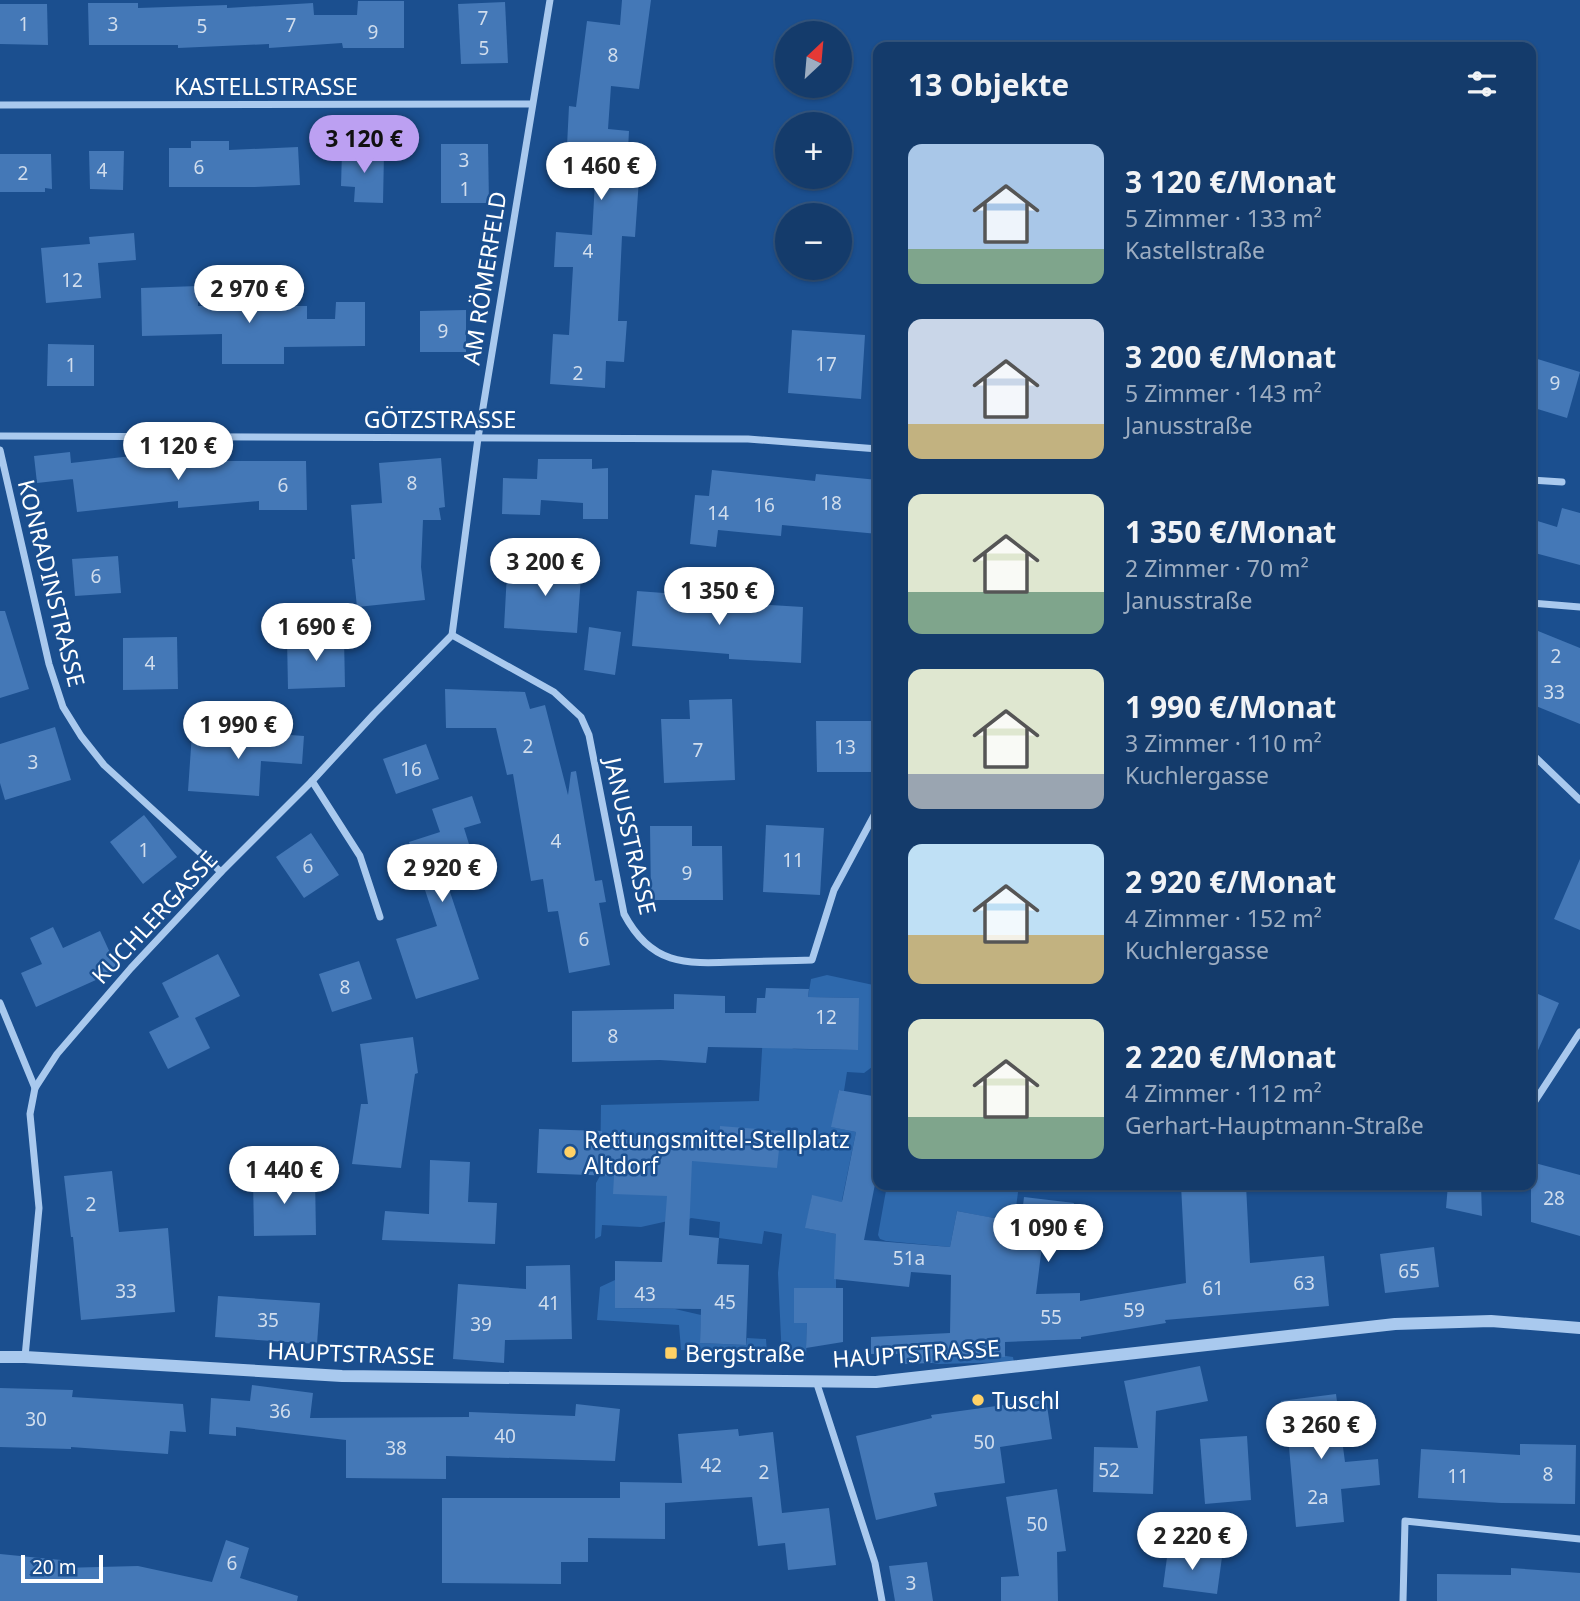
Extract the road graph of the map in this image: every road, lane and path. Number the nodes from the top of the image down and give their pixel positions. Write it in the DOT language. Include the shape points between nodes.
graph roads {
  1 [pos="550,0"];
  2 [pos="532,104"];
  3 [pos="0,105"];
  4 [pos="0,436"];
  5 [pos="478,438"];
  6 [pos="873,449"];
  7 [pos="0,450"];
  8 [pos="1536,480"];
  9 [pos="1562,482"];
  10 [pos="1536,603"];
  11 [pos="1580,607"];
  12 [pos="452,635"];
  13 [pos="1536,757"];
  14 [pos="312,781"];
  15 [pos="1580,800"];
  16 [pos="873,817"];
  17 [pos="221,872"];
  18 [pos="380,917"];
  19 [pos="0,1003"];
  20 [pos="1580,1032"];
  21 [pos="35,1088"];
  22 [pos="1536,1099"];
  23 [pos="1580,1328"];
  24 [pos="0,1357"];
  25 [pos="25,1357"];
  26 [pos="816,1381"];
  27 [pos="1580,1539"];
  28 [pos="882,1601"];
  29 [pos="1403,1601"];
  1 -- 2 [label="street, AM RÖMERFELD"];
  2 -- 3 [label="street, KASTELLSTRASSE"];
  2 -- 5 [label="street, AM RÖMERFELD"];
  4 -- 5 [label="street, GÖTZSTRASSE"];
  5 -- 6 [label="street, GÖTZSTRASSE" via="748,439"];
  5 -- 12 [label="street"];
  7 -- 17 [label="street, KONRADINSTRASSE" via="48,664 63,707 104,765"];
  8 -- 9 [label="street"];
  10 -- 11 [label="street"];
  12 -- 14 [label="street, KUCHLERGASSE"];
  12 -- 16 [label="street, JANUSSTRASSE" via="554,692 581,717 589,735 624,914 650,948 671,958 692,963 812,960 834,890"];
  13 -- 15 [label="street"];
  14 -- 17 [label="street, KUCHLERGASSE"];
  14 -- 18 [label="street" via="360,856"];
  17 -- 21 [label="street, KUCHLERGASSE" via="131,968 57,1054"];
  19 -- 21 [label="street"];
  20 -- 22 [label="street"];
  21 -- 25 [label="street" via="30,1114 38,1208"];
  23 -- 26 [label="street, HAUPTSTRASSE" via="1491,1321 1395,1324 876,1382"];
  24 -- 25 [label="street, HAUPTSTRASSE"];
  25 -- 26 [label="street, HAUPTSTRASSE" via="342,1376"];
  26 -- 28 [label="street" via="875,1563"];
  27 -- 29 [label="street" via="1405,1521"];
}
